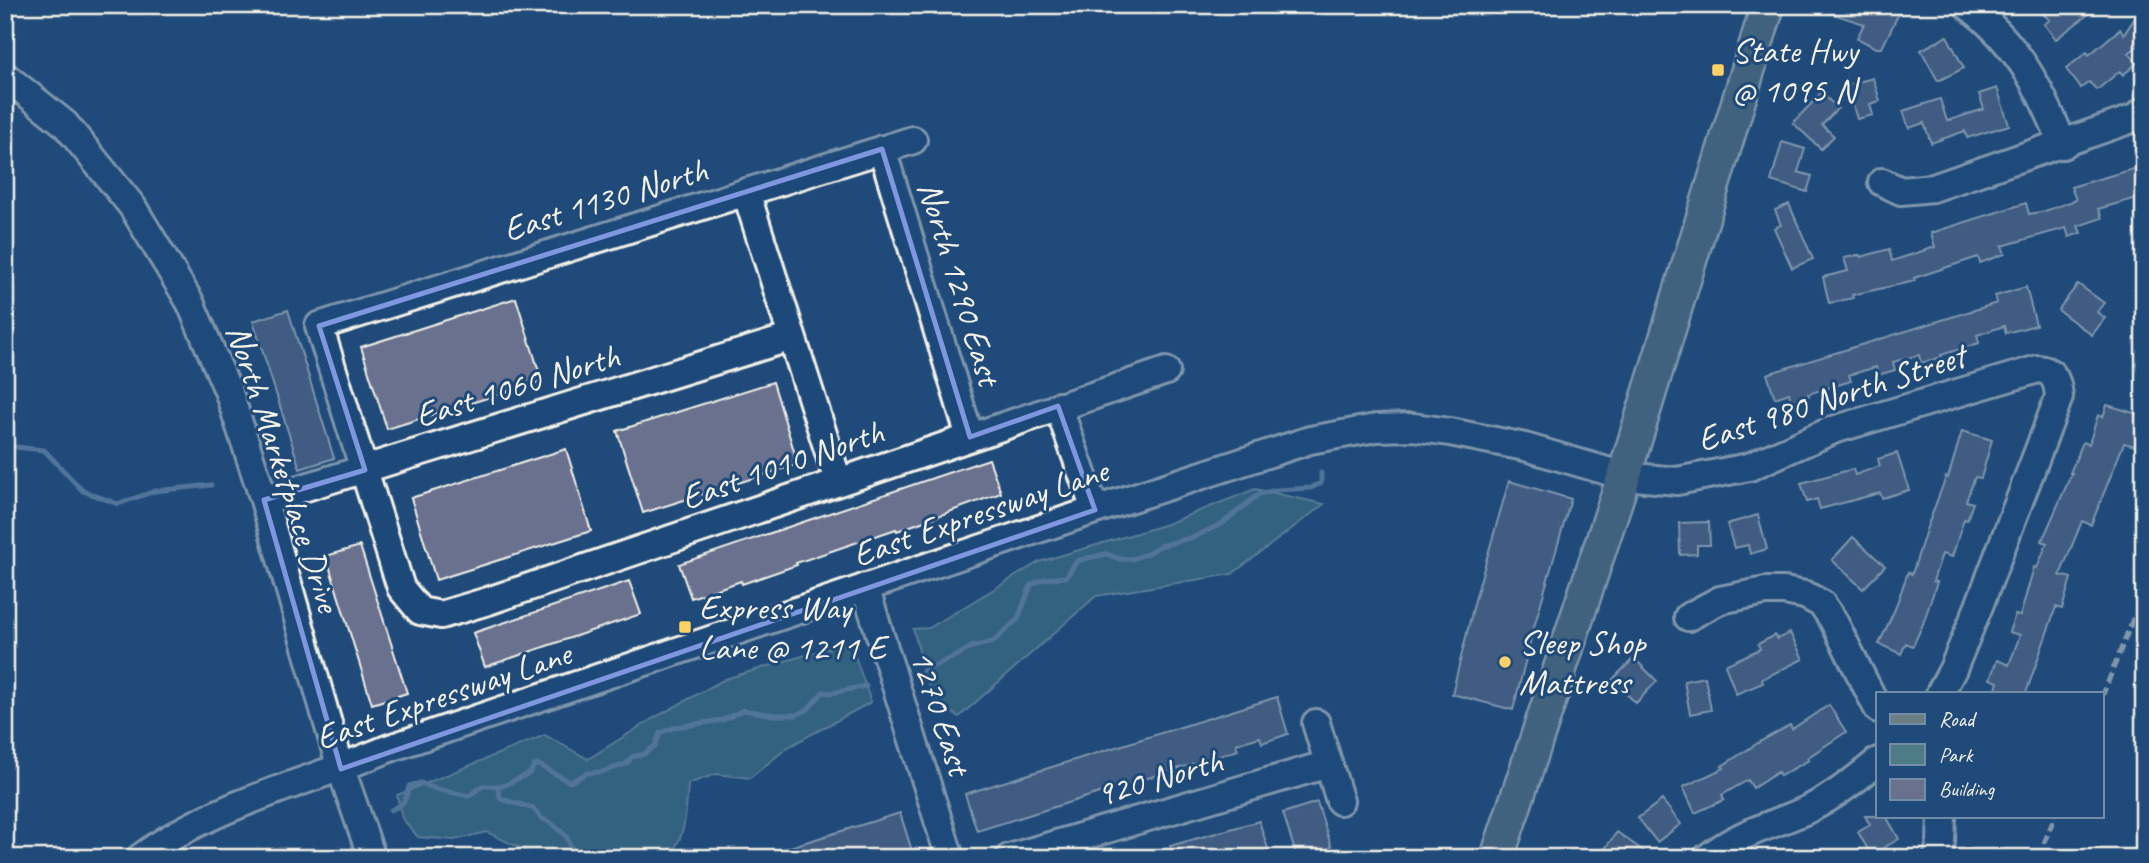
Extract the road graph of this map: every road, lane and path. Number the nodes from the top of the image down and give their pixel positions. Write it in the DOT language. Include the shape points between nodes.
graph roads {
  1 [pos="1768,5"];
  2 [pos="1967,5"];
  3 [pos="5,76"];
  4 [pos="2144,111"];
  5 [pos="913,140"];
  6 [pos="2063,145"];
  7 [pos="882,149"];
  8 [pos="1882,182"];
  9 [pos="746,192"];
  10 [pos="792,337"];
  11 [pos="1166,371"];
  12 [pos="1058,407"];
  13 [pos="970,437"];
  14 [pos="365,470"];
  15 [pos="1624,476"];
  16 [pos="838,481"];
  17 [pos="264,500"];
  18 [pos="1095,510"];
  19 [pos="865,587"];
  20 [pos="1688,617"];
  21 [pos="1941,692"];
  22 [pos="1876,705"];
  23 [pos="1316,723"];
  24 [pos="1876,763"];
  25 [pos="1328,764"];
  26 [pos="341,769"];
  27 [pos="1340,801"];
  28 [pos="1942,818"];
  29 [pos="140,858"];
  30 [pos="372,858"];
  31 [pos="950,858"];
  32 [pos="1009,858"];
  33 [pos="1497,858"];
  34 [pos="1707,858"];
  35 [pos="1937,858"];
  1 -- 15 [label="main road"];
  2 -- 6 [label="street" via="1989,22 2021,60 2046,102"];
  3 -- 17 [label="street, North Marketplace Drive" via="65,124 132,206 190,302 229,393"];
  4 -- 6 [label="street"];
  5 -- 7 [label="street, East 1130 North"];
  6 -- 8 [label="street" via="1933,188 1901,191"];
  7 -- 9 [label="street, East 1130 North"];
  7 -- 13 [label="street, North 1290 East"];
  9 -- 10 [label="street"];
  9 -- 14 [label="street, East 1130 North" via="319,326"];
  10 -- 14 [label="street, East 1060 North"];
  10 -- 16 [label="street"];
  11 -- 12 [label="street, East 1010 North"];
  12 -- 13 [label="street, East 1010 North"];
  12 -- 18 [label="street"];
  13 -- 16 [label="street, East 1010 North"];
  14 -- 16 [label="street, East 1010 North" via="401,588 420,611 441,615"];
  14 -- 17 [label="street, East 1060 North"];
  15 -- 18 [label="street, East Expressway Lane" via="1478,437 1413,427 1376,428 1310,440"];
  15 -- 21 [label="street, East 980 North Street" via="1677,481 1749,467 1833,430 2047,370 2059,386 2059,397"];
  15 -- 33 [label="main road"];
  17 -- 26 [label="street, North Marketplace Drive"];
  18 -- 19 [label="street, East Expressway Lane"];
  19 -- 26 [label="street, East Expressway Lane" via="387,749"];
  19 -- 31 [label="street, 1270 East"];
  20 -- 22 [label="street" via="1720,600 1766,591 1805,595 1822,604 1833,620"];
  23 -- 25 [label="street"];
  24 -- 34 [label="street" via="1833,796 1751,830"];
  25 -- 27 [label="street"];
  25 -- 32 [label="street, 920 North"];
  26 -- 29 [label="street, East Expressway Lane" via="217,814 168,837"];
  26 -- 30 [label="street, North Marketplace Drive"];
  28 -- 35 [label="street"];
}
